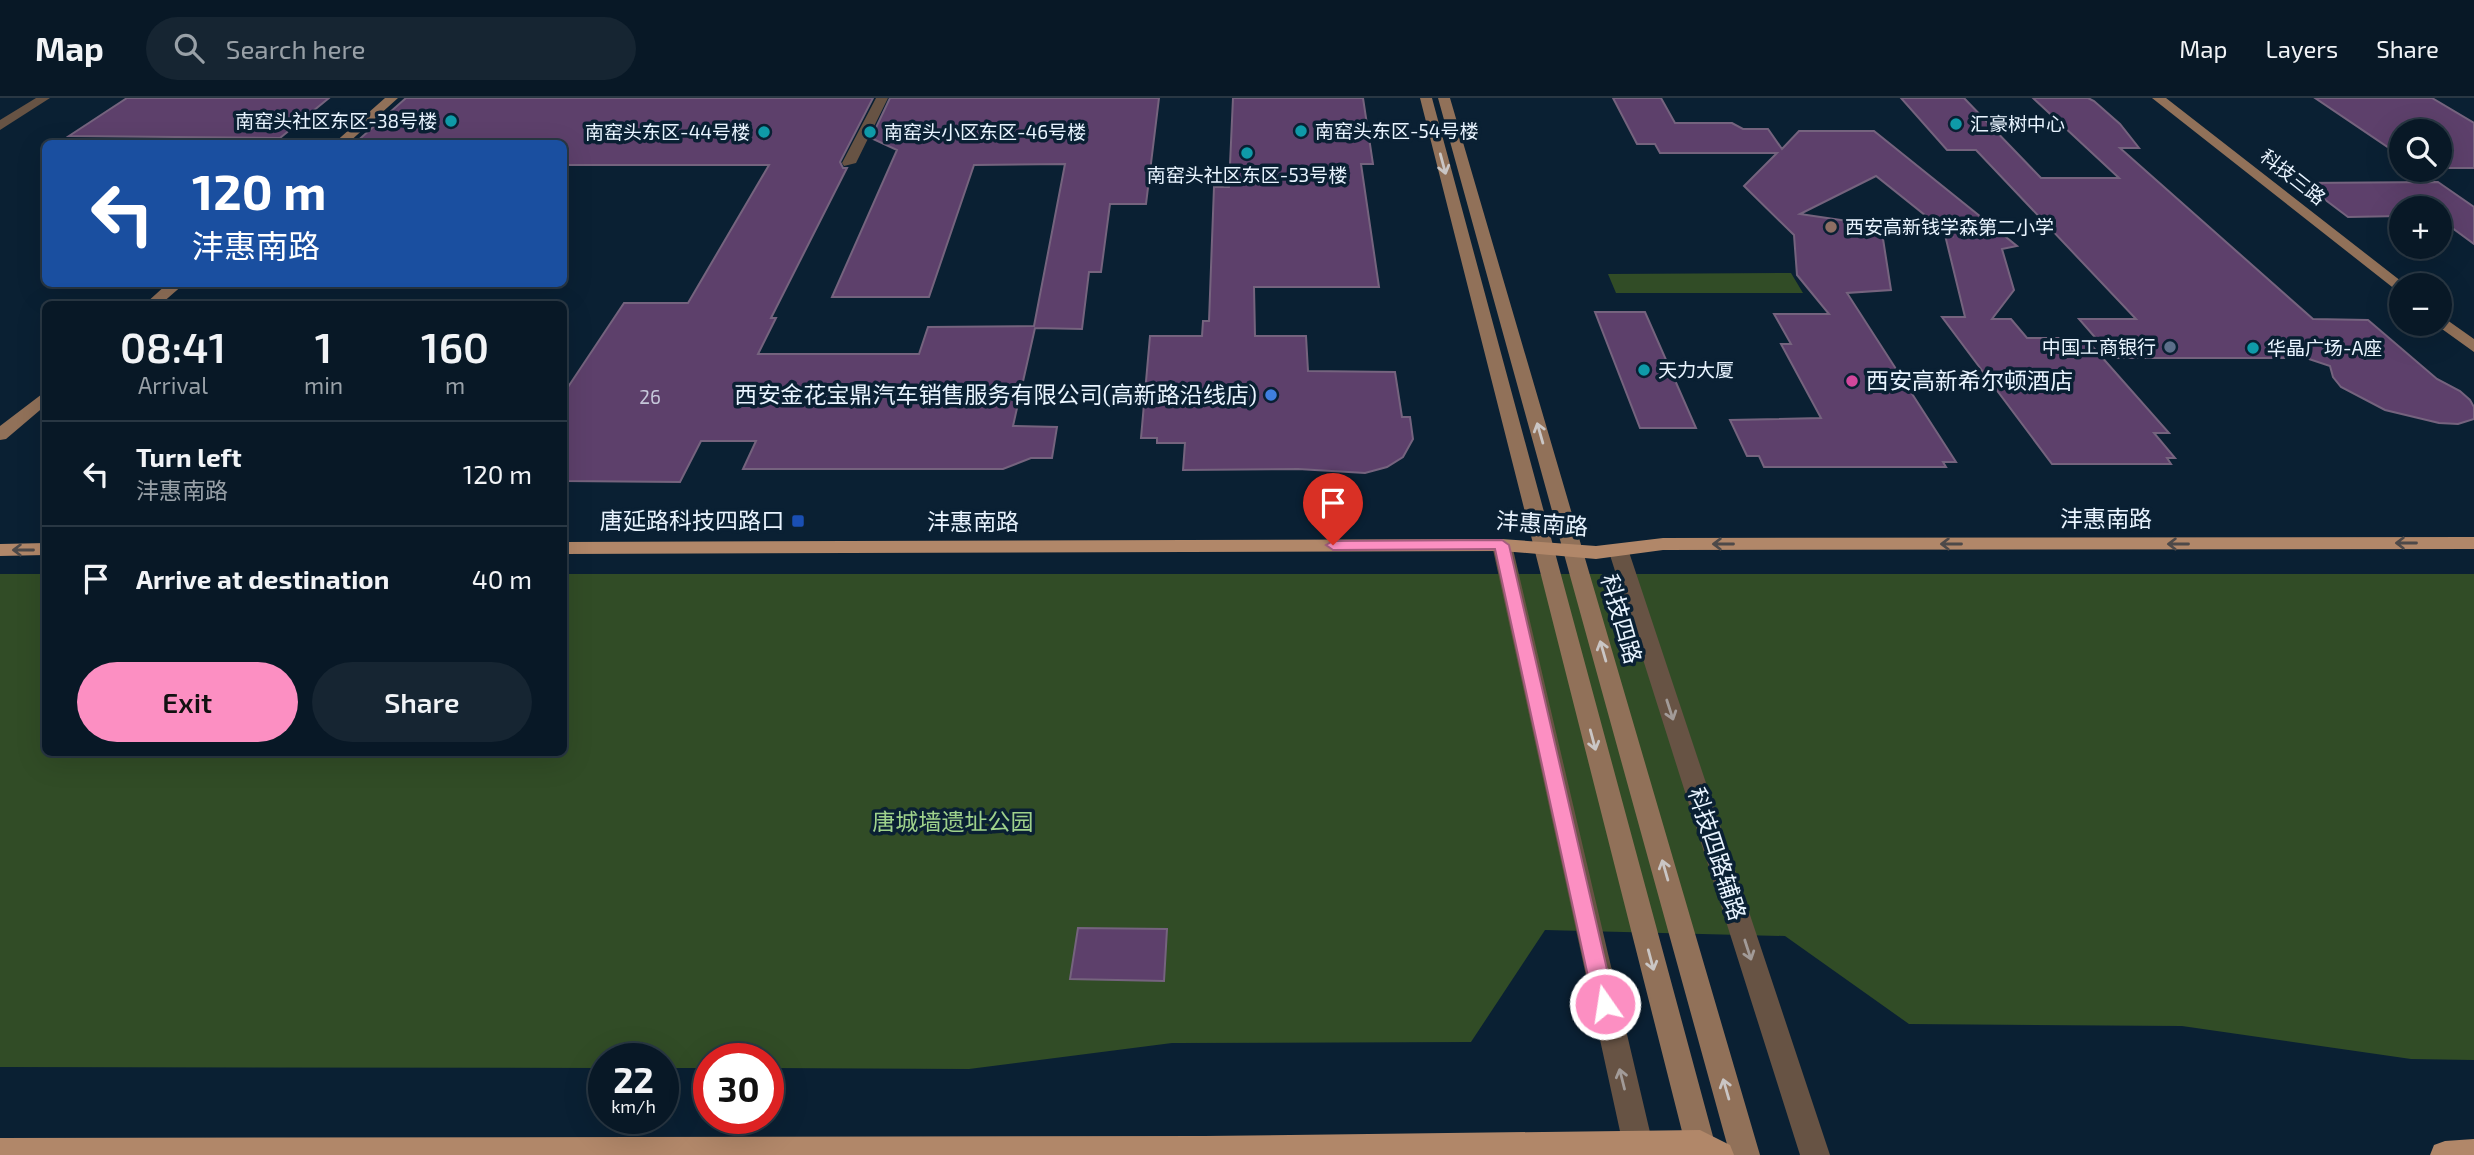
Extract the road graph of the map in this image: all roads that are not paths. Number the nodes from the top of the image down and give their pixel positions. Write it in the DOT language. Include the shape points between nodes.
graph roads {
  1 [pos="44,98"];
  2 [pos="392,98"];
  3 [pos="882,98"];
  4 [pos="1426,98"];
  5 [pos="1444,98"];
  6 [pos="2158,98"];
  7 [pos="0,125"];
  8 [pos="344,140"];
  9 [pos="849,163"];
  10 [pos="2389,280"];
  11 [pos="172,287"];
  12 [pos="156,301"];
  13 [pos="2452,330"];
  14 [pos="2474,347"];
  15 [pos="42,399"];
  16 [pos="0,435"];
  17 [pos="2474,543"];
  18 [pos="1502,545"];
  19 [pos="1542,545"];
  20 [pos="567,548"];
  21 [pos="0,550"];
  22 [pos="42,550"];
  23 [pos="1574,552"];
  24 [pos="1619,552"];
  25 [pos="1638,1145"];
  26 [pos="1707,1151"];
  27 [pos="0,1152"];
  28 [pos="2474,1153"];
  29 [pos="1745,1155"];
  30 [pos="1815,1155"];
  31 [pos="2445,1155"];
  1 -- 7 [label="street"];
  2 -- 8 [label="street"];
  3 -- 9 [label="street"];
  4 -- 19 [label="street, one-way"];
  23 -- 5 [label="street, 科技四路, one-way"];
  6 -- 10 [label="street, 科技三路"];
  11 -- 12 [label="street"];
  13 -- 14 [label="street"];
  15 -- 16 [label="street"];
  17 -- 24 [label="main road, 沣惠南路, one-way" via="1663,544"];
  18 -- 19 [label="main road, 沣惠南路"];
  18 -- 20 [label="main road, 沣惠南路"];
  25 -- 18 [label="street, one-way"];
  19 -- 23 [label="main road, 沣惠南路"];
  19 -- 26 [label="street, one-way"];
  22 -- 21 [label="main road, one-way"];
  23 -- 24 [label="main road, 沣惠南路"];
  29 -- 23 [label="street, 科技四路, one-way"];
  24 -- 30 [label="street, 科技四路辅路, one-way"];
  25 -- 26 [label="main road"];
  25 -- 27 [label="main road"];
  28 -- 31 [label="main road"];
}
